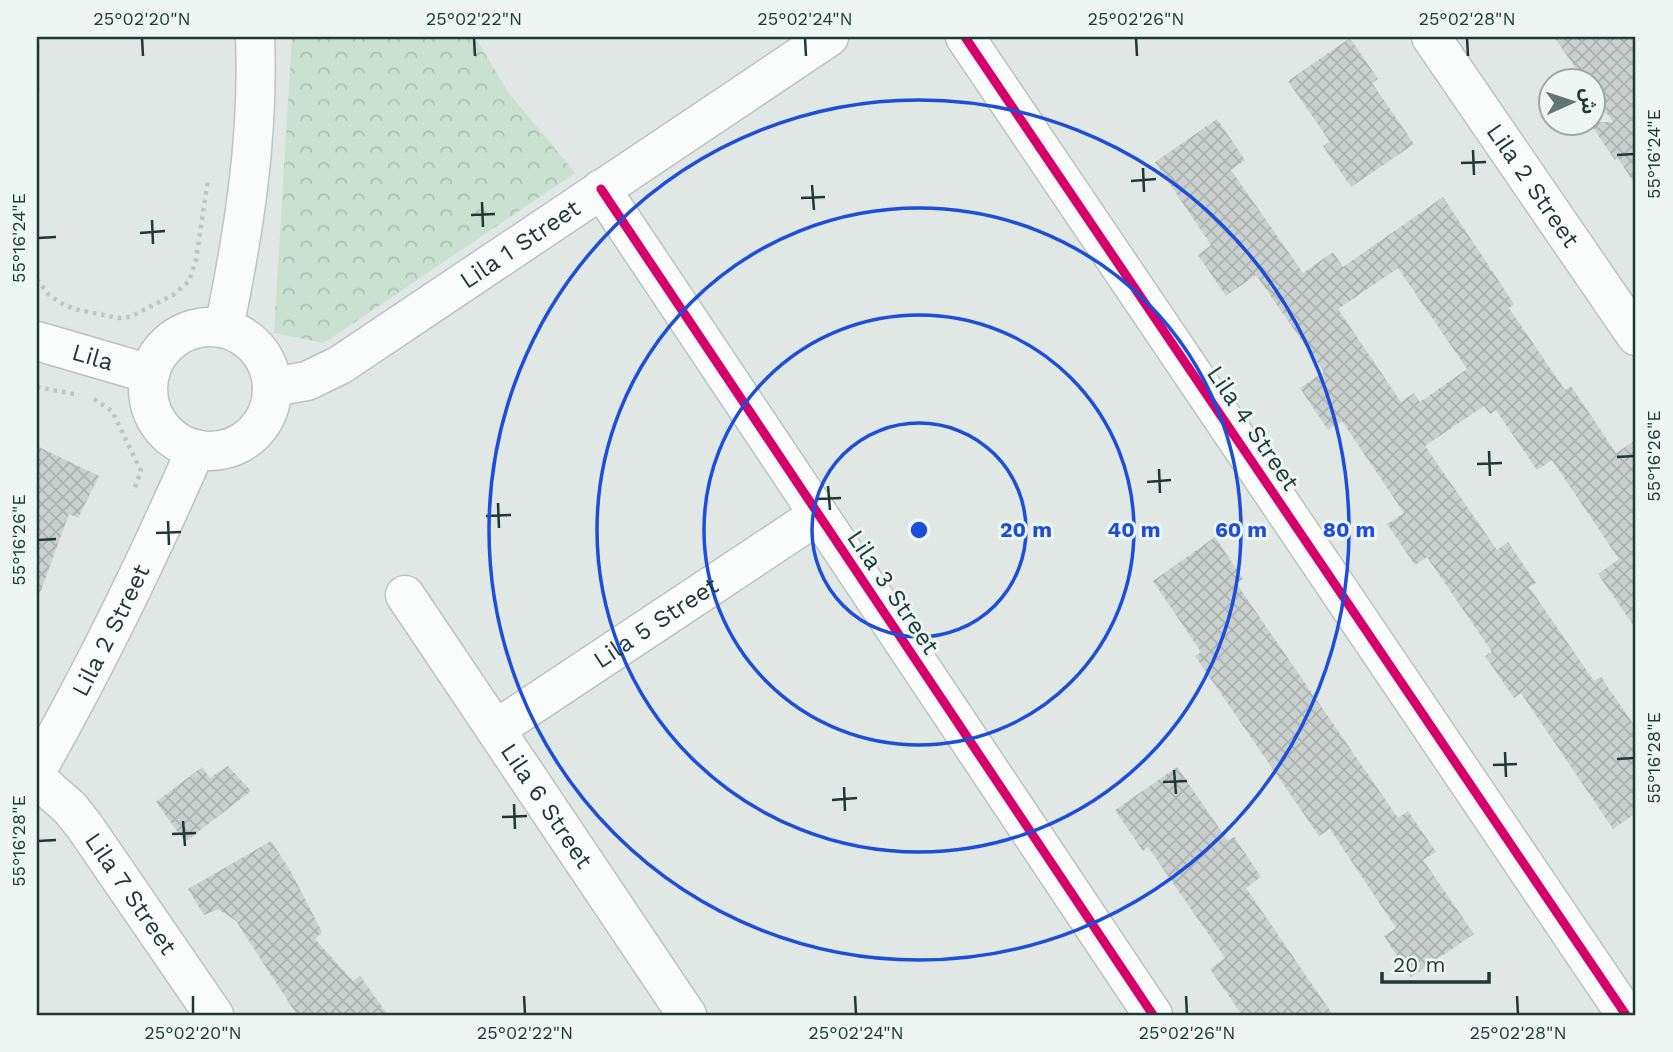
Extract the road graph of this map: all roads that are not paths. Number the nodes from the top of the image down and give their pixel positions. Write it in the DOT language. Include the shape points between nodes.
graph roads {
  1 [pos="255,37"];
  2 [pos="829,37"];
  3 [pos="965,37"];
  4 [pos="1431,37"];
  5 [pos="601,189"];
  6 [pos="224,328"];
  7 [pos="1636,335"];
  8 [pos="37,341"];
  9 [pos="150,374"];
  10 [pos="272,387"];
  11 [pos="196,449"];
  12 [pos="818,514"];
  13 [pos="405,595"];
  14 [pos="496,729"];
  15 [pos="37,770"];
  16 [pos="37,779"];
  17 [pos="214,1015"];
  18 [pos="687,1015"];
  19 [pos="1153,1015"];
  20 [pos="1626,1015"];
  1 -- 6 [label="street" via="250,182"];
  2 -- 5 [label="street, Lila 1 Street"];
  3 -- 20 [label="street, Lila 4 Street"];
  4 -- 7 [label="street, Lila 2 Street"];
  5 -- 10 [label="street, Lila 1 Street" via="324,375"];
  5 -- 12 [label="street, Lila 3 Street"];
  6 -- 9 [label="street" via="186,331 157,356"];
  6 -- 10 [label="street" via="258,349"];
  8 -- 9 [label="street, Lila"];
  9 -- 11 [label="street" via="152,413 177,442"];
  10 -- 11 [label="street" via="269,409 257,429 239,444 218,451"];
  11 -- 15 [label="street, Lila 2 Street" via="86,683"];
  12 -- 14 [label="street, Lila 5 Street"];
  12 -- 19 [label="street, Lila 3 Street"];
  13 -- 14 [label="street, Lila 6 Street"];
  14 -- 18 [label="street, Lila 6 Street"];
  16 -- 17 [label="street, Lila 7 Street" via="85,827"];
}
